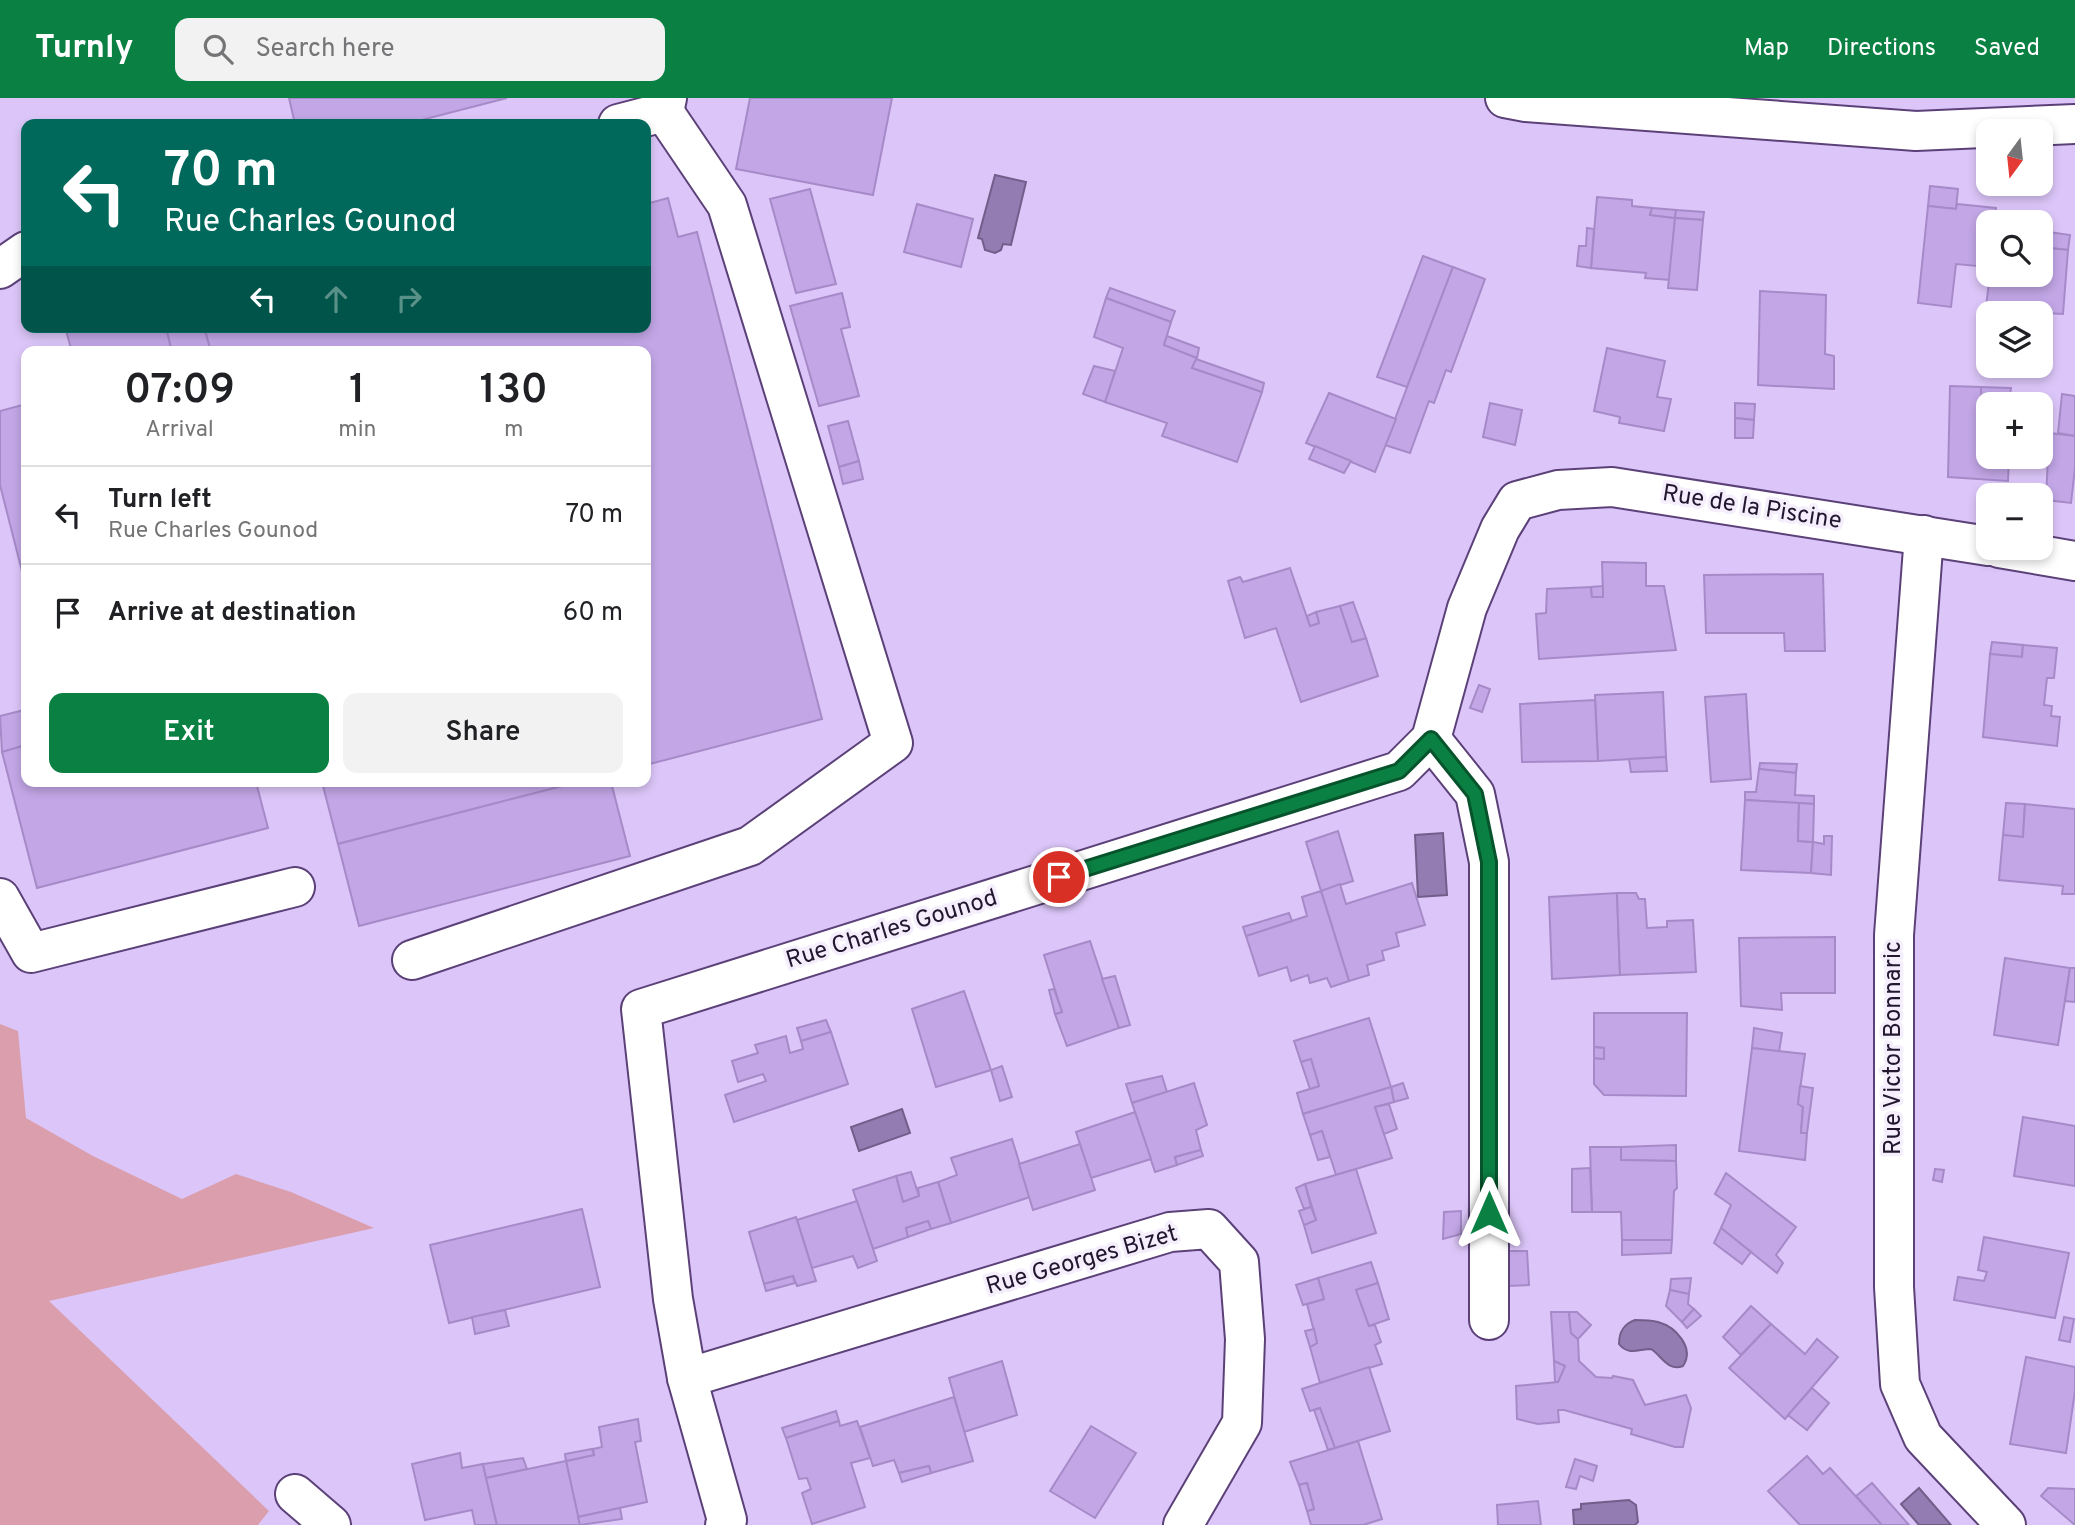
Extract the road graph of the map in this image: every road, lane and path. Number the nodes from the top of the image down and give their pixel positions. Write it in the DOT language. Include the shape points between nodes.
graph roads {
  1 [pos="1505,98"];
  2 [pos="665,105"];
  3 [pos="630,119"];
  4 [pos="2075,124"];
  5 [pos="21,254"];
  6 [pos="0,269"];
  7 [pos="1517,501"];
  8 [pos="1924,535"];
  9 [pos="1976,544"];
  10 [pos="2053,557"];
  11 [pos="2075,561"];
  12 [pos="1431,739"];
  13 [pos="295,887"];
  14 [pos="0,898"];
  15 [pos="412,960"];
  16 [pos="1489,1320"];
  17 [pos="687,1378"];
  18 [pos="295,1494"];
  19 [pos="331,1525"];
  20 [pos="725,1525"];
  21 [pos="1183,1525"];
  22 [pos="2006,1525"];
  1 -- 4 [label="street" via="1916,131"];
  2 -- 3 [label="street"];
  2 -- 15 [label="street" via="727,205 893,743 750,846"];
  5 -- 6 [label="street"];
  7 -- 8 [label="street, Rue de la Piscine" via="1558,490 1612,487"];
  7 -- 12 [label="street, Rue Charles Gounod" via="1500,529 1467,608"];
  8 -- 9 [label="street, Rue de la Piscine"];
  8 -- 22 [label="street, Rue Victor Bonnaric" via="1894,936 1894,1287 1900,1384 1923,1437"];
  10 -- 11 [label="street"];
  12 -- 16 [label="street" via="1475,794 1489,862"];
  12 -- 17 [label="street, Rue Charles Gounod" via="1399,771 641,1009 673,1299"];
  13 -- 14 [label="street" via="31,953"];
  17 -- 20 [label="street, Rue Charles Gounod"];
  17 -- 21 [label="street, Rue Georges Bizet" via="1170,1232 1209,1229 1239,1262 1245,1339 1242,1423"];
  18 -- 19 [label="street"];
}
